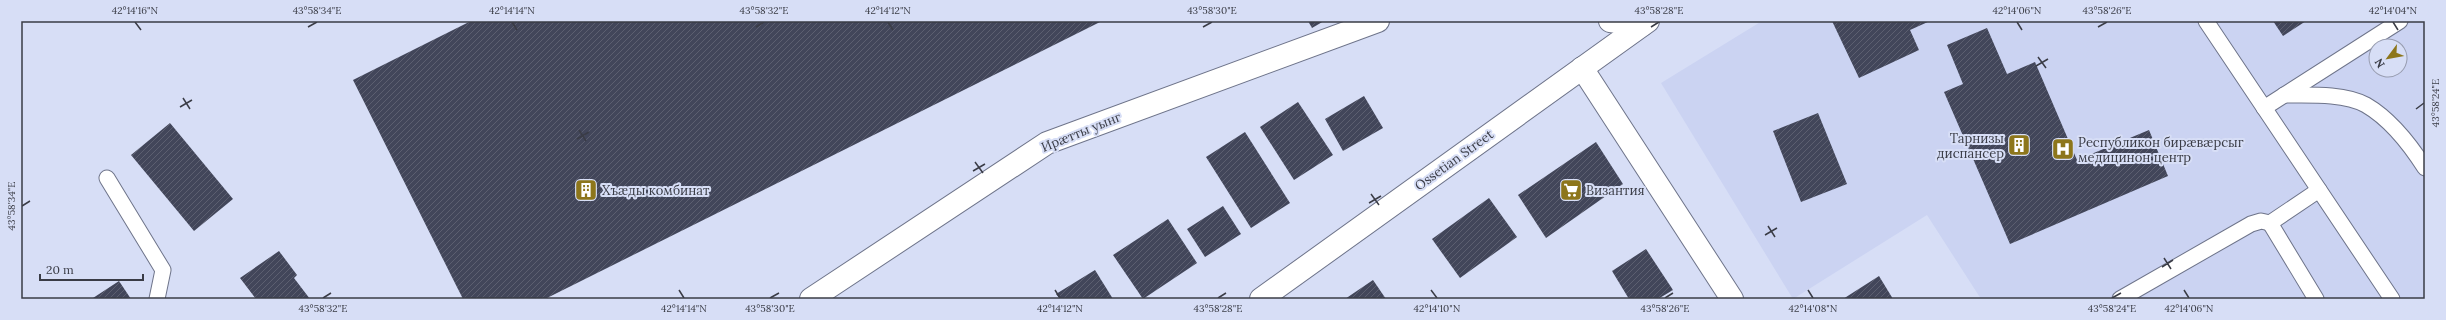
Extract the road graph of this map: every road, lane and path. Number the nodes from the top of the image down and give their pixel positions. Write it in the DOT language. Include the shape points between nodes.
graph roads {
  1 [pos="1378,21"];
  2 [pos="1610,21"];
  3 [pos="2206,21"];
  4 [pos="2400,21"];
  5 [pos="1645,23"];
  6 [pos="1582,68"];
  7 [pos="2284,95"];
  8 [pos="2264,108"];
  9 [pos="2425,168"];
  10 [pos="107,178"];
  11 [pos="2319,190"];
  12 [pos="2270,223"];
  13 [pos="158,299"];
  14 [pos="811,299"];
  15 [pos="1261,299"];
  16 [pos="1732,299"];
  17 [pos="2120,299"];
  18 [pos="2316,299"];
  19 [pos="2392,299"];
  1 -- 14 [label="street, Ирæтты уынг" via="1046,143"];
  2 -- 5 [label="street"];
  3 -- 8 [label="lane"];
  4 -- 7 [label="lane"];
  5 -- 6 [label="street, Ossetian Street"];
  6 -- 15 [label="street, Ossetian Street"];
  6 -- 16 [label="street"];
  7 -- 8 [label="lane"];
  7 -- 9 [label="lane" via="2327,95 2366,105 2406,140"];
  8 -- 11 [label="lane"];
  10 -- 13 [label="lane" via="163,270"];
  11 -- 12 [label="lane"];
  11 -- 19 [label="lane"];
  12 -- 17 [label="lane" via="2261,221 2250,224"];
  12 -- 18 [label="lane"];
}
